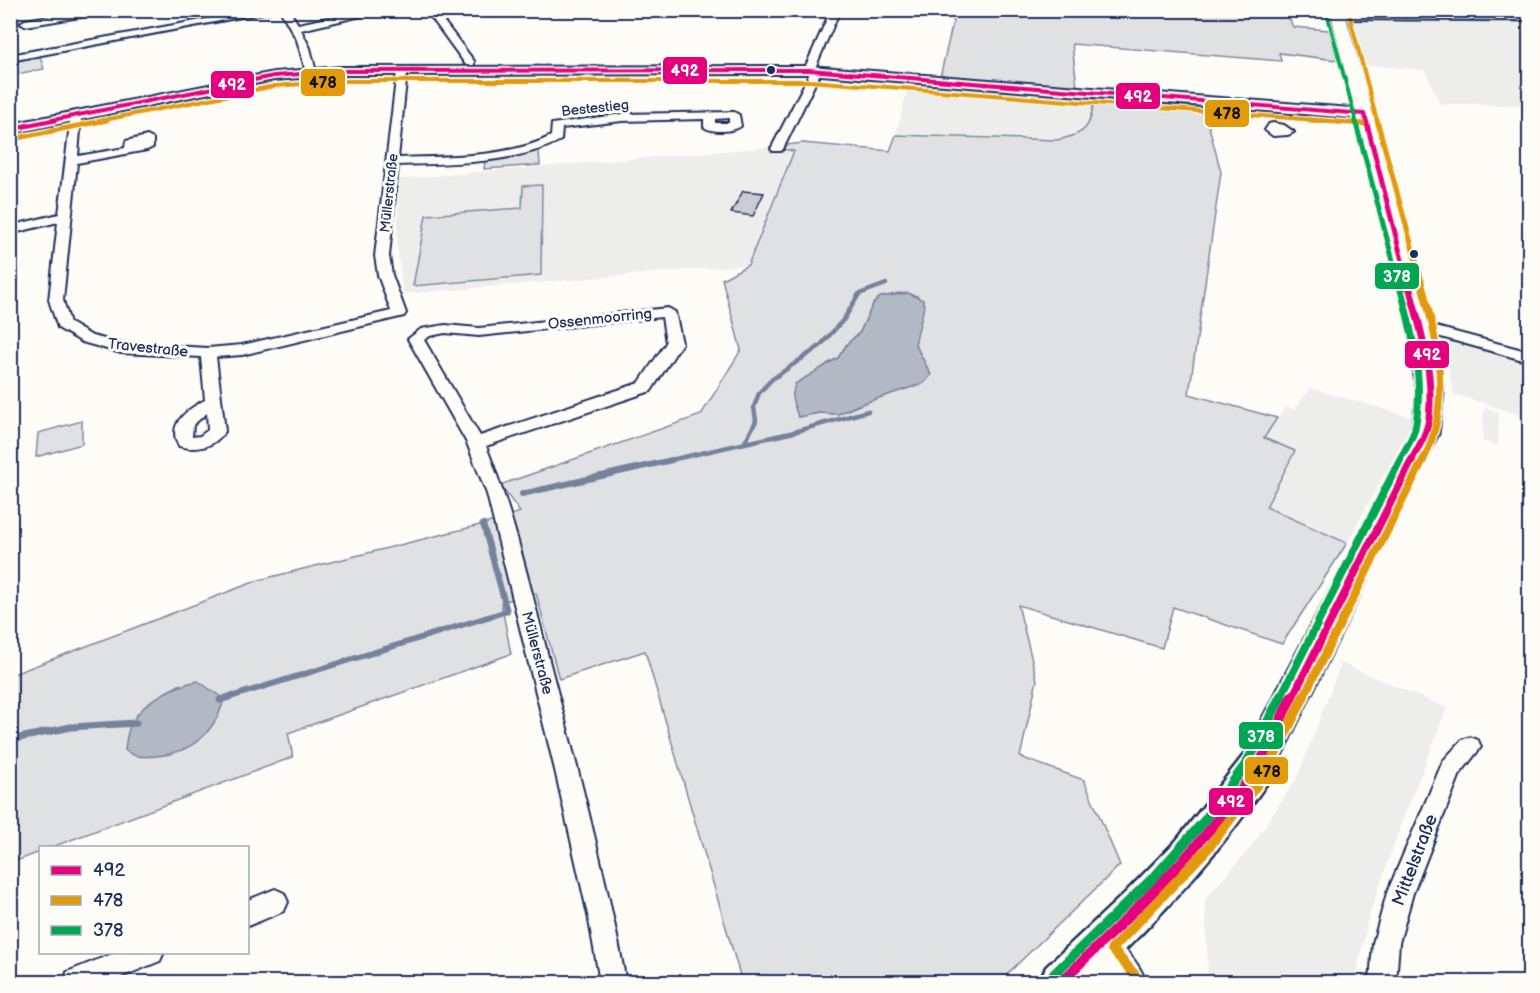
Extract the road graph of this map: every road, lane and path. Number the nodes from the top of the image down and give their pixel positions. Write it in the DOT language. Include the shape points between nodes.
graph roads {
  1 [pos="274,10"];
  2 [pos="284,10"];
  3 [pos="383,10"];
  4 [pos="430,10"];
  5 [pos="836,10"];
  6 [pos="62,13"];
  7 [pos="86,13"];
  8 [pos="1337,14"];
  9 [pos="1530,17"];
  10 [pos="25,23"];
  11 [pos="295,28"];
  12 [pos="10,58"];
  13 [pos="470,63"];
  14 [pos="812,70"];
  15 [pos="402,71"];
  16 [pos="311,72"];
  17 [pos="1267,106"];
  18 [pos="1364,114"];
  19 [pos="76,116"];
  20 [pos="709,116"];
  21 [pos="1276,126"];
  22 [pos="10,129"];
  23 [pos="777,149"];
  24 [pos="130,150"];
  25 [pos="72,160"];
  26 [pos="392,162"];
  27 [pos="66,216"];
  28 [pos="10,230"];
  29 [pos="399,313"];
  30 [pos="1420,327"];
  31 [pos="416,339"];
  32 [pos="208,353"];
  33 [pos="1530,357"];
  34 [pos="214,402"];
  35 [pos="476,443"];
  36 [pos="1470,747"];
  37 [pos="275,903"];
  38 [pos="249,914"];
  39 [pos="1098,949"];
  40 [pos="146,954"];
  41 [pos="76,982"];
  42 [pos="613,982"];
  43 [pos="1062,982"];
  44 [pos="1127,982"];
  45 [pos="1383,982"];
  1 -- 12 [label="street"];
  2 -- 11 [label="street"];
  3 -- 11 [label="street"];
  4 -- 13 [label="street"];
  5 -- 14 [label="street"];
  6 -- 7 [label="street"];
  6 -- 10 [label="street"];
  8 -- 9 [label="street"];
  8 -- 18 [label="main road"];
  11 -- 16 [label="street" via="310,60"];
  14 -- 15 [label="street"];
  14 -- 17 [label="street"];
  14 -- 23 [label="street"];
  15 -- 16 [label="street"];
  15 -- 26 [label="street, Müllerstraße"];
  16 -- 19 [label="street"];
  17 -- 18 [label="street"];
  17 -- 21 [label="street"];
  18 -- 30 [label="main road"];
  19 -- 22 [label="street"];
  19 -- 25 [label="street, Travestraße"];
  20 -- 26 [label="street, Bestestieg" via="571,123 556,126 557,138 551,141 511,153"];
  24 -- 25 [label="street"];
  25 -- 27 [label="street, Travestraße"];
  26 -- 29 [label="street, Müllerstraße" via="382,256"];
  27 -- 28 [label="street"];
  27 -- 32 [label="street, Travestraße" via="56,300 63,325 87,339 121,348"];
  29 -- 32 [label="street, Travestraße" via="242,350"];
  30 -- 33 [label="street"];
  30 -- 39 [label="main road" via="1427,355 1429,391 1425,434 1256,768 1203,839"];
  31 -- 35 [label="street, Müllerstraße"];
  31 -- 35 [label="street, Ossenmoorring" via="445,329 478,332 668,312 674,343 645,387"];
  32 -- 34 [label="street"];
  35 -- 42 [label="street, Müllerstraße" via="496,494 555,721"];
  36 -- 45 [label="street, Mittelstraße" via="1451,768 1400,893 1386,943"];
  37 -- 38 [label="street"];
  39 -- 43 [label="main road"];
  39 -- 44 [label="street"];
  40 -- 41 [label="street"];
}
